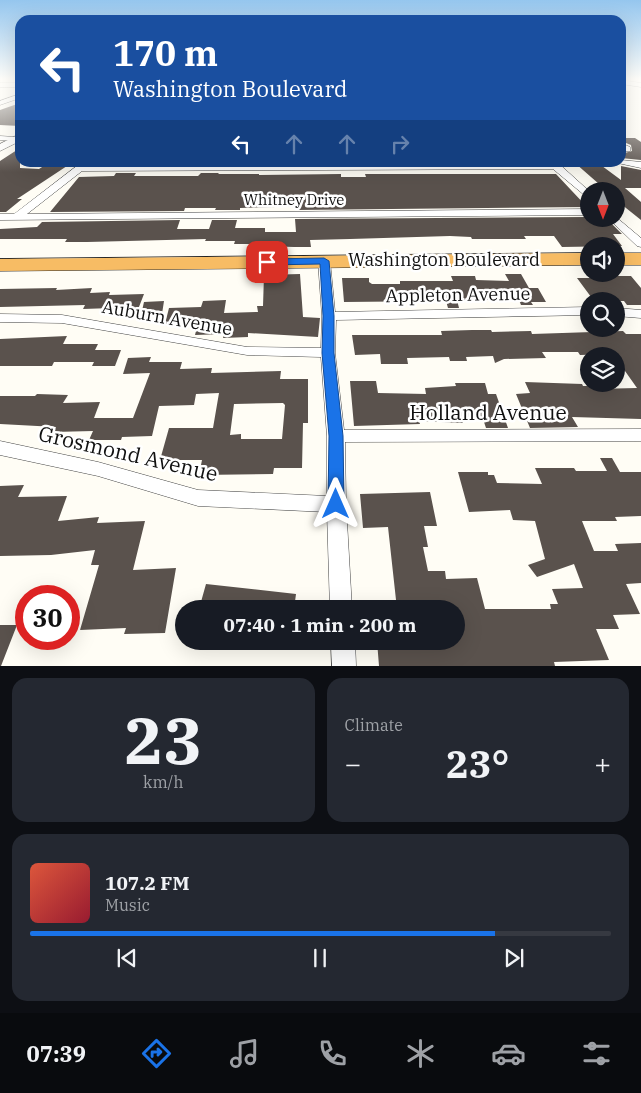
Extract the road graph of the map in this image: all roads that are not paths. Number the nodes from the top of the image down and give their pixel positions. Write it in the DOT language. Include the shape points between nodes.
graph roads {
  1 [pos="0,138"];
  2 [pos="15,138"];
  3 [pos="15,140"];
  4 [pos="0,148"];
  5 [pos="626,164"];
  6 [pos="641,165"];
  7 [pos="83,167"];
  8 [pos="556,167"];
  9 [pos="580,188"];
  10 [pos="580,212"];
  11 [pos="0,217"];
  12 [pos="16,217"];
  13 [pos="624,228"];
  14 [pos="641,244"];
  15 [pos="580,250"];
  16 [pos="625,250"];
  17 [pos="641,250"];
  18 [pos="0,253"];
  19 [pos="580,259"];
  20 [pos="625,259"];
  21 [pos="641,259"];
  22 [pos="324,261"];
  23 [pos="0,265"];
  24 [pos="580,311"];
  25 [pos="625,313"];
  26 [pos="641,314"];
  27 [pos="328,316"];
  28 [pos="0,318"];
  29 [pos="328,353"];
  30 [pos="641,435"];
  31 [pos="336,436"];
  32 [pos="0,448"];
  33 [pos="336,504"];
  34 [pos="341,600"];
  35 [pos="343,650"];
  36 [pos="344,666"];
  1 -- 2 [label="street"];
  3 -- 4 [label="street"];
  5 -- 6 [label="street"];
  7 -- 12 [label="street"];
  8 -- 9 [label="street"];
  10 -- 12 [label="street, Whitney Drive"];
  11 -- 12 [label="street, Whitney Drive"];
  13 -- 14 [label="street"];
  15 -- 18 [label="highway, Washington Boulevard"];
  16 -- 17 [label="highway"];
  19 -- 22 [label="highway, Washington Boulevard"];
  20 -- 21 [label="highway"];
  22 -- 23 [label="highway, Washington Boulevard"];
  22 -- 27 [label="street"];
  24 -- 27 [label="street, Appleton Avenue"];
  25 -- 26 [label="street"];
  27 -- 29 [label="street"];
  28 -- 29 [label="street, Auburn Avenue" via="62,319 247,351"];
  29 -- 31 [label="street"];
  30 -- 31 [label="street, Holland Avenue"];
  31 -- 33 [label="street"];
  32 -- 33 [label="street, Grosmond Avenue" via="98,469 198,498"];
  33 -- 34 [label="street"];
  35 -- 36 [label="street"];
}
